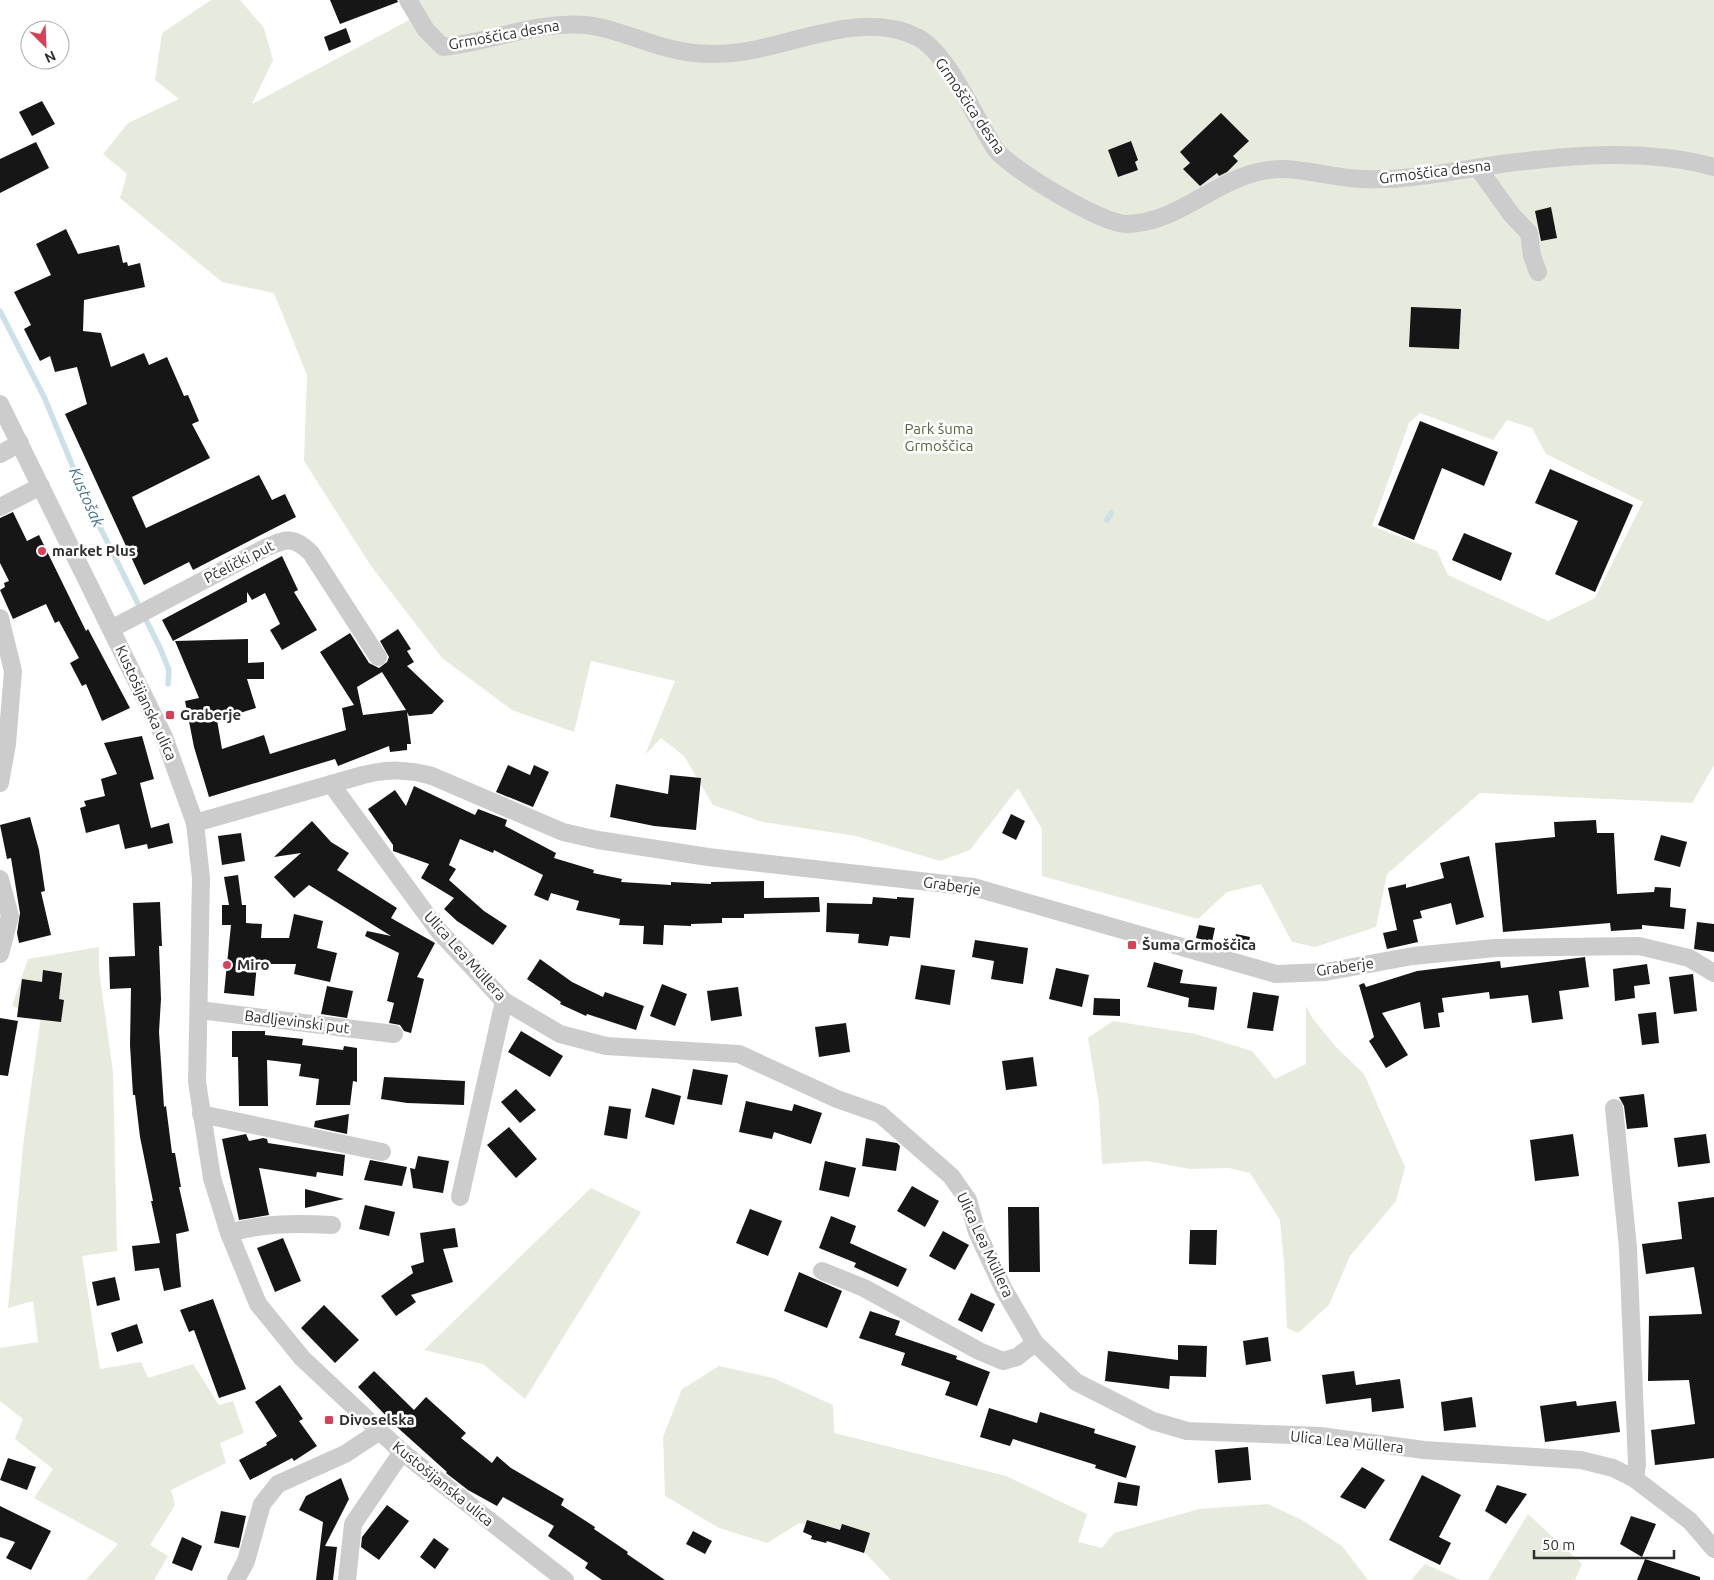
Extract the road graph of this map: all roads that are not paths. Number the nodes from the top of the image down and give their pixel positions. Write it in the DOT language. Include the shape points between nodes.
graph roads {
  1 [pos="412,6"];
  2 [pos="1714,167"];
  3 [pos="1478,168"];
  4 [pos="1538,272"];
  5 [pos="0,404"];
  6 [pos="20,443"];
  7 [pos="0,454"];
  8 [pos="42,486"];
  9 [pos="0,506"];
  10 [pos="0,618"];
  11 [pos="111,630"];
  12 [pos="378,657"];
  13 [pos="0,784"];
  14 [pos="331,784"];
  15 [pos="195,823"];
  16 [pos="0,879"];
  17 [pos="0,954"];
  18 [pos="1714,973"];
  19 [pos="504,1001"];
  20 [pos="199,1010"];
  21 [pos="394,1034"];
  22 [pos="1614,1108"];
  23 [pos="201,1114"];
  24 [pos="382,1152"];
  25 [pos="460,1197"];
  26 [pos="332,1225"];
  27 [pos="229,1233"];
  28 [pos="822,1271"];
  29 [pos="1035,1343"];
  30 [pos="380,1431"];
  31 [pos="402,1452"];
  32 [pos="1635,1479"];
  33 [pos="1714,1549"];
  34 [pos="236,1580"];
  35 [pos="347,1580"];
  36 [pos="565,1580"];
  1 -- 3 [label="street, Grmoščica desna" via="426,30 443,47 511,31 588,25 669,49 716,54 744,51 832,31 872,27 891,29 919,38 938,56 998,153 1091,213 1124,225 1154,221 1253,173 1284,167 1372,179"];
  2 -- 3 [label="street, Grmoščica desna" via="1641,154"];
  3 -- 4 [label="street" via="1511,214 1529,232"];
  5 -- 6 [label="street, Kustošijanska ulica"];
  6 -- 7 [label="street"];
  6 -- 8 [label="street, Kustošijanska ulica"];
  8 -- 9 [label="street"];
  8 -- 11 [label="street, Kustošijanska ulica"];
  10 -- 13 [label="street" via="13,671"];
  11 -- 12 [label="street, Pčelički put" via="286,539 301,543 311,553"];
  11 -- 15 [label="street, Kustošijanska ulica" via="164,736"];
  14 -- 15 [label="street, Graberje"];
  14 -- 18 [label="street, Graberje" via="388,770 409,770 432,776 563,832 708,857 973,887 1276,974 1325,972 1413,956 1494,948 1639,946 1689,958"];
  14 -- 19 [label="street, Ulica Lea Müllera" via="438,930"];
  15 -- 20 [label="street, Kustošijanska ulica" via="202,878"];
  16 -- 17 [label="street" via="10,916"];
  19 -- 25 [label="street"];
  19 -- 29 [label="street, Ulica Lea Müllera" via="560,1034 606,1046 739,1054 837,1099 880,1114 951,1176 968,1200 977,1232 1000,1282"];
  20 -- 21 [label="street, Badljevinski put"];
  20 -- 23 [label="street, Kustošijanska ulica" via="197,1082"];
  22 -- 32 [label="street" via="1628,1248"];
  23 -- 24 [label="street"];
  23 -- 27 [label="street, Kustošijanska ulica" via="212,1178"];
  26 -- 27 [label="street" via="255,1225"];
  27 -- 30 [label="street, Kustošijanska ulica" via="258,1304 302,1358"];
  28 -- 29 [label="street" via="864,1288 1003,1361 1017,1357"];
  29 -- 32 [label="street, Ulica Lea Müllera" via="1076,1382 1153,1421 1187,1431 1320,1436 1424,1450 1581,1460 1613,1468"];
  30 -- 31 [label="street, Kustošijanska ulica"];
  30 -- 34 [label="street" via="345,1454 278,1484 262,1504 246,1561"];
  31 -- 35 [label="street" via="353,1524"];
  31 -- 36 [label="street, Kustošijanska ulica"];
  32 -- 33 [label="street, Ulica Lea Müllera" via="1690,1520"];
}
